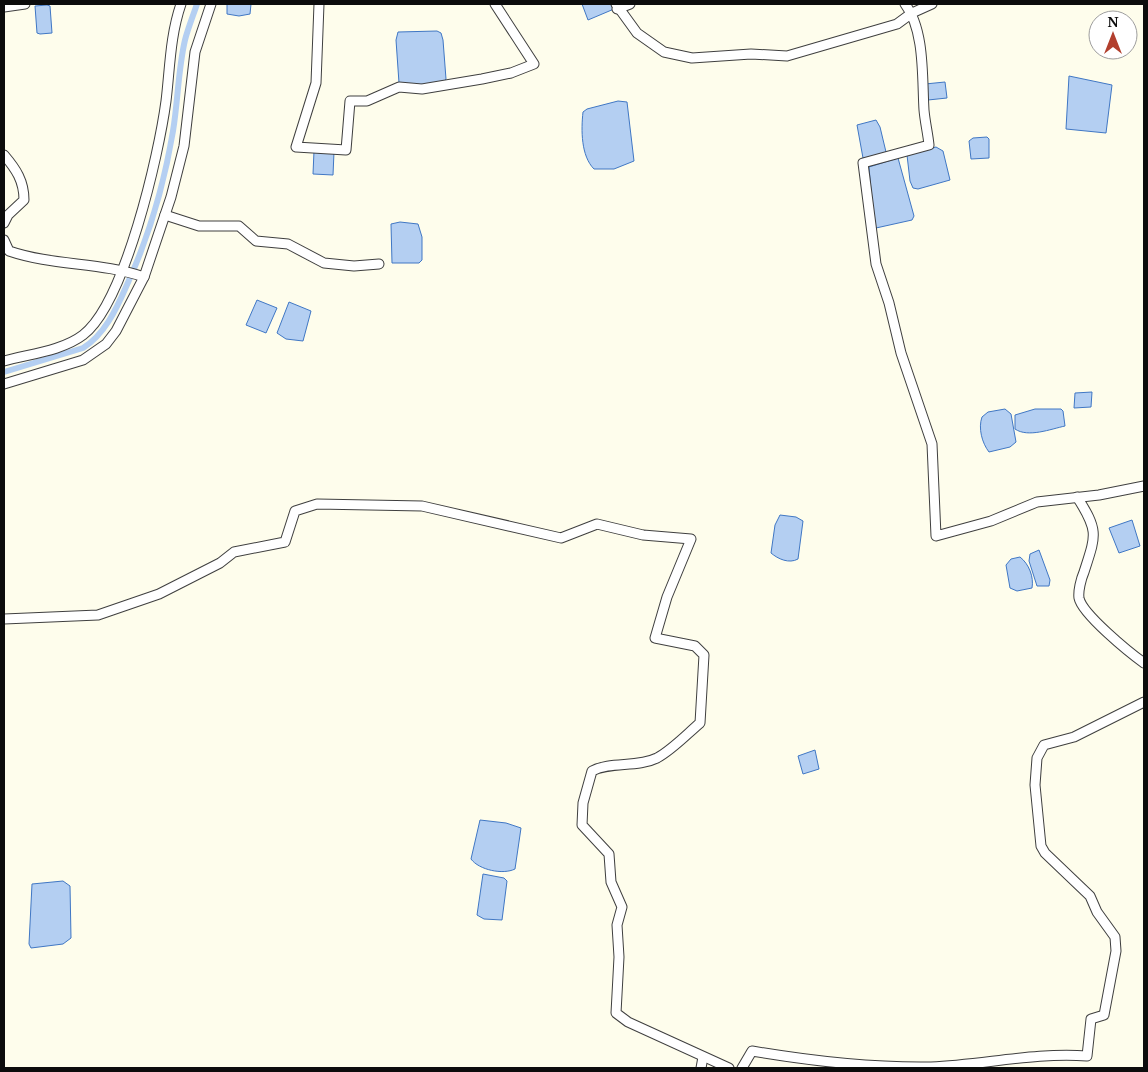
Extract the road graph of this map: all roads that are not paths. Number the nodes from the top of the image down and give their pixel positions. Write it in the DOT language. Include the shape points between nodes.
graph roads {
  1 [pos="25,4"];
  2 [pos="181,4"];
  3 [pos="211,4"];
  4 [pos="319,4"];
  5 [pos="495,4"];
  6 [pos="630,4"];
  7 [pos="904,4"];
  8 [pos="932,4"];
  9 [pos="616,6"];
  10 [pos="4,8"];
  11 [pos="912,13"];
  12 [pos="4,155"];
  13 [pos="165,215"];
  14 [pos="4,223"];
  15 [pos="4,240"];
  16 [pos="379,264"];
  17 [pos="123,270"];
  18 [pos="144,277"];
  19 [pos="4,361"];
  20 [pos="4,384"];
  21 [pos="1144,486"];
  22 [pos="1077,497"];
  23 [pos="4,619"];
  24 [pos="1144,663"];
  25 [pos="1144,702"];
  26 [pos="702,1057"];
  27 [pos="701,1068"];
  28 [pos="729,1068"];
  29 [pos="742,1068"];
  1 -- 10 [label="street"];
  2 -- 17 [label="street" via="170,45 166,100 156,157"];
  3 -- 13 [label="street" via="195,52 184,146"];
  4 -- 5 [label="street" via="316,83 296,146 346,150 350,101 367,101 399,87 422,89 511,74 534,64"];
  6 -- 9 [label="street"];
  7 -- 11 [label="street"];
  8 -- 11 [label="street"];
  9 -- 11 [label="street" via="637,32 664,52 692,58 751,54 787,56 897,24"];
  11 -- 22 [label="street" via="922,58 929,146 863,163 876,264 900,353 932,444 936,536 991,521 1037,502"];
  12 -- 14 [label="street" via="19,173 24,187 24,200"];
  13 -- 16 [label="street" via="199,226 239,226 256,241 288,244 330,264"];
  13 -- 18 [label="street"];
  15 -- 17 [label="street" via="9,251 20,255"];
  17 -- 18 [label="street"];
  17 -- 19 [label="street" via="102,311 83,334 64,344"];
  18 -- 20 [label="street" via="116,331 96,352 82,360"];
  21 -- 22 [label="street" via="1099,496"];
  22 -- 24 [label="street" via="1092,524 1094,543 1081,578 1079,598 1086,614"];
  23 -- 26 [label="street" via="98,615 160,594 220,563 234,552 285,542 295,511 318,504 422,506 561,538 597,524 643,535 691,539 667,597 655,638 695,646 704,655 700,723 656,758 603,765 592,771 583,802 582,824 609,854 611,882 622,907 617,926 616,1013 628,1022"];
  25 -- 29 [label="street" via="1074,737 1044,745 1036,758 1035,785 1041,846 1090,896 1115,937 1116,951 1104,1015 1091,1019 1087,1056 1058,1054 931,1067 838,1064 752,1051"];
  26 -- 27 [label="street"];
  26 -- 28 [label="street"];
}
